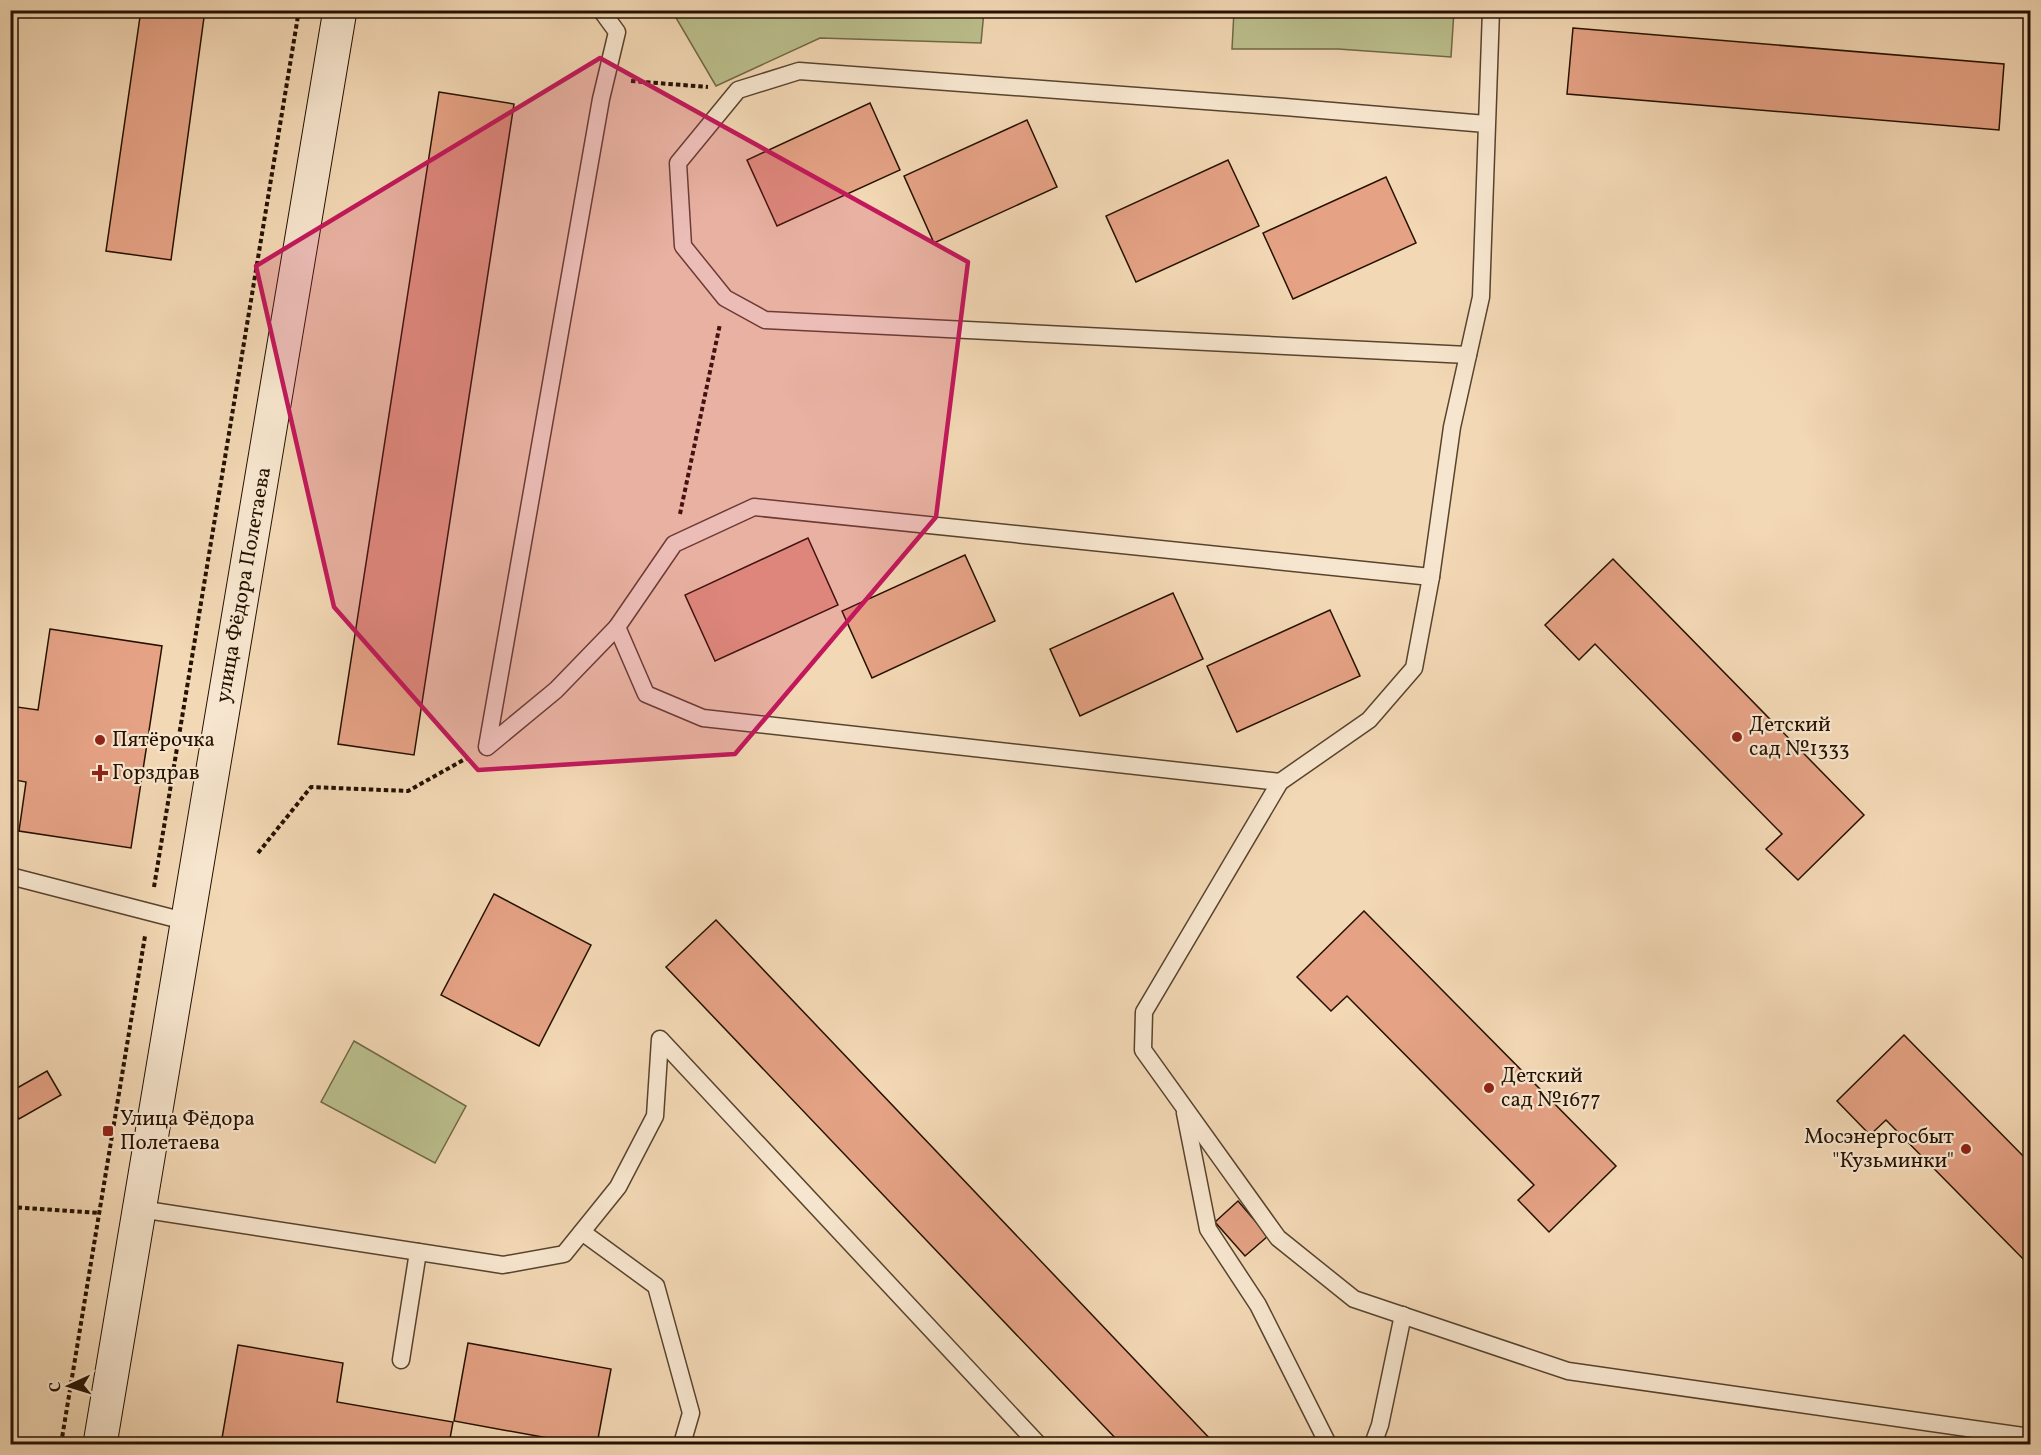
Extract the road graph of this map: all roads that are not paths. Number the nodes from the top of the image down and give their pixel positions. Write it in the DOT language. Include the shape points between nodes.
graph roads {
  1 [pos="340,10"];
  2 [pos="602,10"];
  3 [pos="1491,10"];
  4 [pos="1486,124"];
  5 [pos="1468,356"];
  6 [pos="1431,577"];
  7 [pos="617,627"];
  8 [pos="1280,782"];
  9 [pos="10,876"];
  10 [pos="188,922"];
  11 [pos="1183,1106"];
  12 [pos="140,1209"];
  13 [pos="582,1232"];
  14 [pos="418,1252"];
  15 [pos="1403,1315"];
  16 [pos="401,1360"];
  17 [pos="2031,1437"];
  18 [pos="100,1444"];
  19 [pos="682,1444"];
  20 [pos="1038,1444"];
  21 [pos="1328,1444"];
  22 [pos="1373,1444"];
  1 -- 10 [label="main road, улица Фёдора Полетаева"];
  2 -- 7 [label="lane" via="617,32 487,747 556,690"];
  3 -- 4 [label="lane"];
  4 -- 5 [label="lane" via="1481,297"];
  4 -- 5 [label="lane" via="799,72 738,90 678,163 684,246 725,298 765,320"];
  5 -- 6 [label="lane" via="1452,427"];
  6 -- 7 [label="lane" via="754,507 674,544"];
  6 -- 8 [label="lane" via="1414,668 1369,720"];
  7 -- 8 [label="lane" via="646,694 703,718"];
  8 -- 11 [label="lane" via="1144,1012 1143,1050"];
  9 -- 10 [label="lane"];
  10 -- 12 [label="main road, улица Фёдора Полетаева"];
  11 -- 15 [label="lane" via="1278,1238 1354,1299"];
  11 -- 21 [label="lane" via="1208,1229 1258,1305"];
  12 -- 14 [label="lane"];
  12 -- 18 [label="main road, улица Фёдора Полетаева"];
  13 -- 14 [label="lane" via="564,1254 503,1265"];
  13 -- 19 [label="lane" via="656,1286 692,1413"];
  13 -- 20 [label="lane" via="618,1187 655,1116 660,1039"];
  14 -- 16 [label="lane"];
  15 -- 17 [label="lane" via="1568,1371"];
  15 -- 22 [label="lane"];
}
